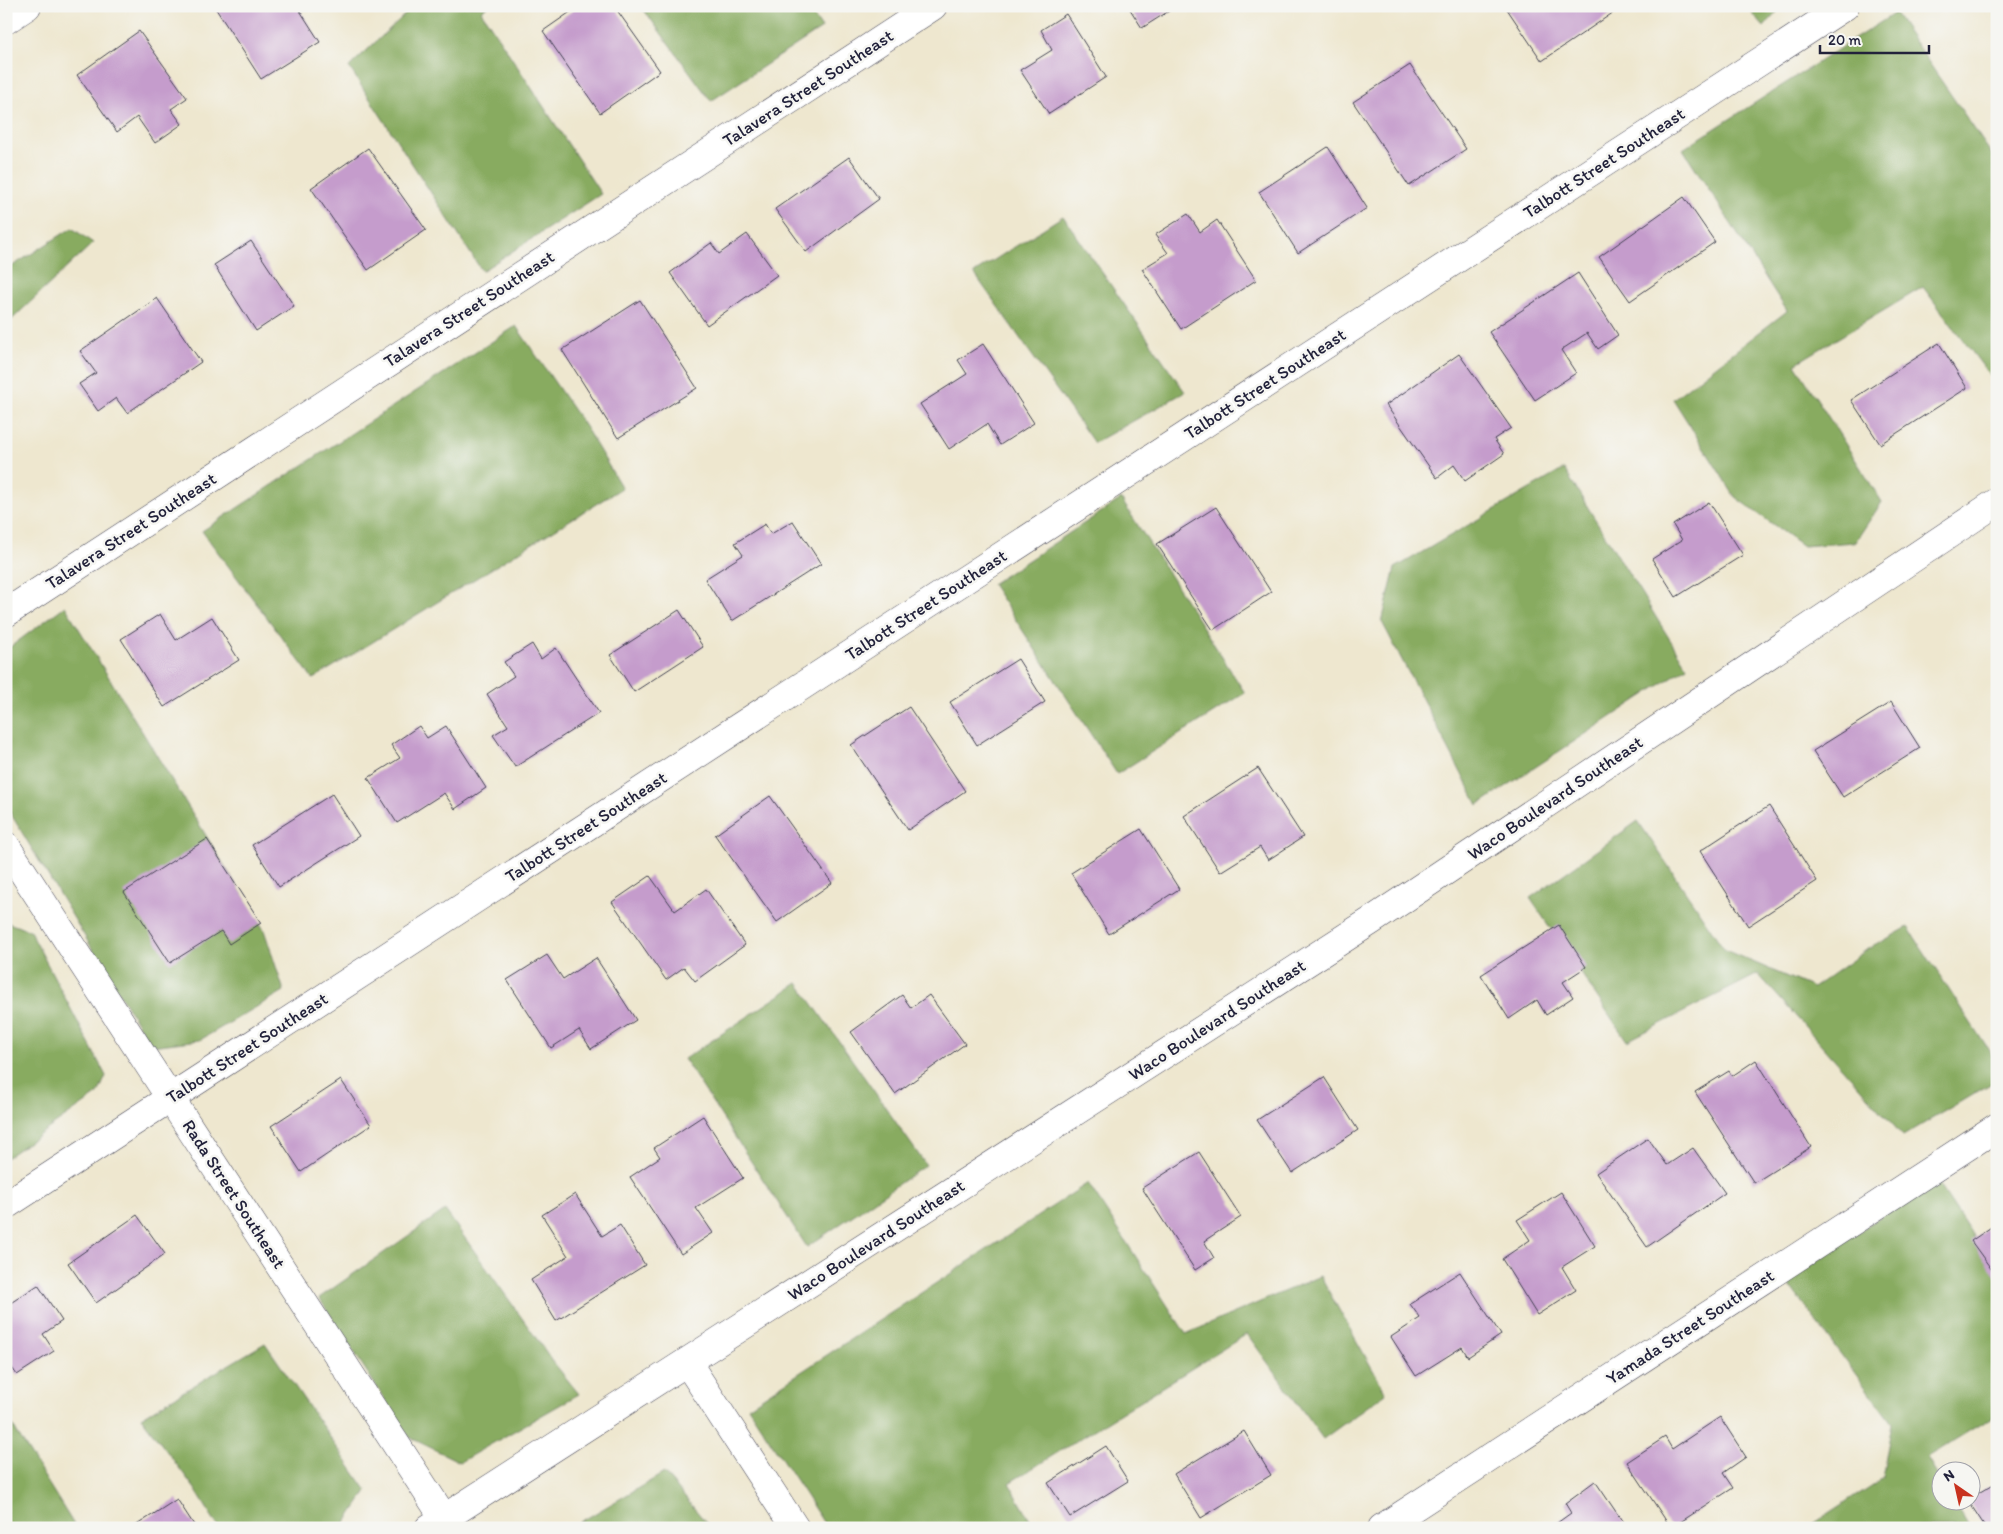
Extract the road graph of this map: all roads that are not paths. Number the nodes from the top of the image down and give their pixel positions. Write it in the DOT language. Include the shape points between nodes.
graph roads {
  1 [pos="27,6"];
  2 [pos="933,6"];
  3 [pos="1845,6"];
  4 [pos="6,20"];
  5 [pos="1997,502"];
  6 [pos="6,613"];
  7 [pos="6,846"];
  8 [pos="172,1097"];
  9 [pos="1997,1127"];
  10 [pos="6,1205"];
  11 [pos="687,1362"];
  12 [pos="437,1523"];
  13 [pos="795,1528"];
  14 [pos="1382,1528"];
  1 -- 4 [label="street"];
  2 -- 6 [label="street, Talavera Street Southeast"];
  3 -- 8 [label="street, Talbott Street Southeast"];
  5 -- 11 [label="street, Waco Boulevard Southeast" via="1370,921"];
  7 -- 8 [label="street, Rada Street Southeast"];
  8 -- 10 [label="street, Talbott Street Southeast"];
  8 -- 12 [label="street, Rada Street Southeast"];
  9 -- 14 [label="street, Yamada Street Southeast"];
  11 -- 12 [label="street, Waco Boulevard Southeast"];
  11 -- 13 [label="street"];
}
